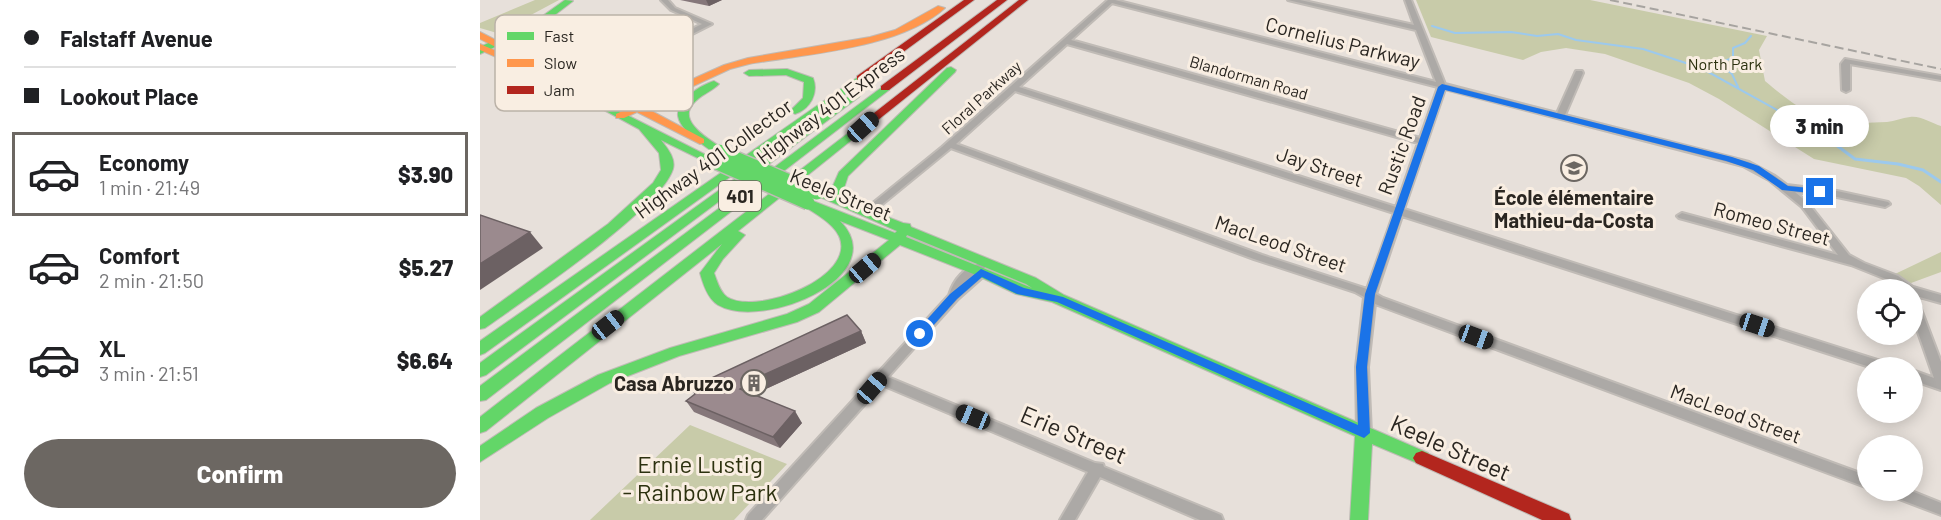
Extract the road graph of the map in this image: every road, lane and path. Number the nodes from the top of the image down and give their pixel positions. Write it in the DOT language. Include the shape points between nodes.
graph roads {
  1 [pos="664,0"];
  2 [pos="955,0"];
  3 [pos="970,0"];
  4 [pos="984,0"];
  5 [pos="1003,0"];
  6 [pos="1024,0"];
  7 [pos="1030,0"];
  8 [pos="1291,0"];
  9 [pos="1408,0"];
  10 [pos="570,1"];
  11 [pos="1111,1"];
  12 [pos="538,15"];
  13 [pos="687,15"];
  14 [pos="693,18"];
  15 [pos="1418,28"];
  16 [pos="693,31"];
  17 [pos="1066,42"];
  18 [pos="1580,74"];
  19 [pos="1941,78"];
  20 [pos="693,82"];
  21 [pos="1442,87"];
  22 [pos="1014,88"];
  23 [pos="1846,90"];
  24 [pos="693,95"];
  25 [pos="611,111"];
  26 [pos="630,111"];
  27 [pos="644,111"];
  28 [pos="683,111"];
  29 [pos="881,111"];
  30 [pos="620,116"];
  31 [pos="1560,116"];
  32 [pos="644,128"];
  33 [pos="1424,142"];
  34 [pos="950,145"];
  35 [pos="713,155"];
  36 [pos="723,174"];
  37 [pos="1786,188"];
  38 [pos="813,198"];
  39 [pos="1885,204"];
  40 [pos="862,211"];
  41 [pos="1398,211"];
  42 [pos="1682,216"];
  43 [pos="902,233"];
  44 [pos="1854,263"];
  45 [pos="999,267"];
  46 [pos="977,271"];
  47 [pos="1894,279"];
  48 [pos="1370,294"];
  49 [pos="1923,294"];
  50 [pos="1059,299"];
  51 [pos="1941,299"];
  52 [pos="480,324"];
  53 [pos="1923,329"];
  54 [pos="480,349"];
  55 [pos="1857,358"];
  56 [pos="480,371"];
  57 [pos="880,379"];
  58 [pos="1923,379"];
  59 [pos="1941,379"];
  60 [pos="1941,385"];
  61 [pos="480,395"];
  62 [pos="480,426"];
  63 [pos="1364,433"];
  64 [pos="480,455"];
  65 [pos="1098,468"];
  66 [pos="1857,478"];
  67 [pos="1920,501"];
  68 [pos="1941,509"];
  69 [pos="753,520"];
  70 [pos="1067,520"];
  71 [pos="1216,520"];
  72 [pos="1359,520"];
  73 [pos="1562,520"];
  1 -- 13 [label="street"];
  2 -- 20 [label="main road" via="898,32 843,46 748,61"];
  3 -- 36 [label="main road, Highway 401 Collector / 401"];
  4 -- 56 [label="main road, Highway 401 Express / 401"];
  5 -- 61 [label="main road, Highway 401 Express / 401"];
  6 -- 29 [label="main road, 401"];
  7 -- 40 [label="main road" via="962,58 843,175 838,188"];
  8 -- 15 [label="street"];
  9 -- 15 [label="street, Rustic Road"];
  10 -- 12 [label="main road"];
  11 -- 17 [label="street, Floral Parkway"];
  11 -- 21 [label="street, Cornelius Parkway"];
  14 -- 16 [label="street" via="708,24"];
  15 -- 21 [label="street, Rustic Road"];
  17 -- 22 [label="street, Floral Parkway"];
  17 -- 33 [label="street, Blandorman Road"];
  18 -- 31 [label="street"];
  19 -- 23 [label="street" via="1848,61"];
  21 -- 31 [label="street, Cornelius Parkway"];
  21 -- 33 [label="street, Rustic Road"];
  22 -- 34 [label="street, Floral Parkway"];
  22 -- 41 [label="street, Jay Street"];
  24 -- 36 [label="main road" via="722,80 752,72 782,70 809,80 809,100"];
  25 -- 30 [label="main road, Keele Street"];
  26 -- 30 [label="main road"];
  27 -- 35 [label="main road, Keele Street"];
  28 -- 35 [label="main road" via="688,129"];
  29 -- 38 [label="main road" via="729,243 707,273 712,290 726,303 755,307 786,302 832,275 845,260 848,244 839,227"];
  29 -- 62 [label="main road, 401"];
  30 -- 32 [label="main road, Keele Street"];
  31 -- 37 [label="street, Cornelius Parkway" via="1746,164"];
  32 -- 35 [label="main road, Keele Street"];
  32 -- 52 [label="main road" via="667,156 667,170 658,186 635,210"];
  33 -- 41 [label="street, Rustic Road"];
  34 -- 40 [label="street, Floral Parkway"];
  34 -- 48 [label="street, MacLeod Street"];
  35 -- 38 [label="main road, Keele Street, bridge"];
  36 -- 54 [label="main road, Highway 401 Collector / 401"];
  37 -- 39 [label="street"];
  37 -- 44 [label="street, Cornelius Parkway"];
  38 -- 40 [label="main road, Keele Street"];
  38 -- 43 [label="main road, Keele Street"];
  40 -- 43 [label="main road, Keele Street"];
  41 -- 48 [label="street, Rustic Road"];
  41 -- 55 [label="street, Jay Street"];
  42 -- 44 [label="street, Romeo Street"];
  43 -- 45 [label="main road, Keele Street"];
  43 -- 46 [label="main road, Keele Street"];
  43 -- 64 [label="main road" via="814,308 604,379 542,413"];
  44 -- 47 [label="street, Cornelius Parkway"];
  45 -- 46 [label="street"];
  45 -- 50 [label="main road, Keele Street" via="1031,280"];
  46 -- 50 [label="main road, Keele Street" via="1021,291"];
  46 -- 57 [label="street"];
  48 -- 63 [label="street, Rustic Road" via="1362,367"];
  48 -- 66 [label="street, MacLeod Street" via="1379,301"];
  49 -- 51 [label="street, Cornelius Parkway"];
  50 -- 63 [label="main road, Keele Street"];
  53 -- 59 [label="street"];
  57 -- 65 [label="street, Erie Street"];
  57 -- 69 [label="street"];
  58 -- 60 [label="street"];
  63 -- 72 [label="main road, Rustic Road"];
  63 -- 73 [label="main road, Keele Street"];
  65 -- 70 [label="street"];
  65 -- 71 [label="street, Erie Street"];
  67 -- 68 [label="street"];
}
